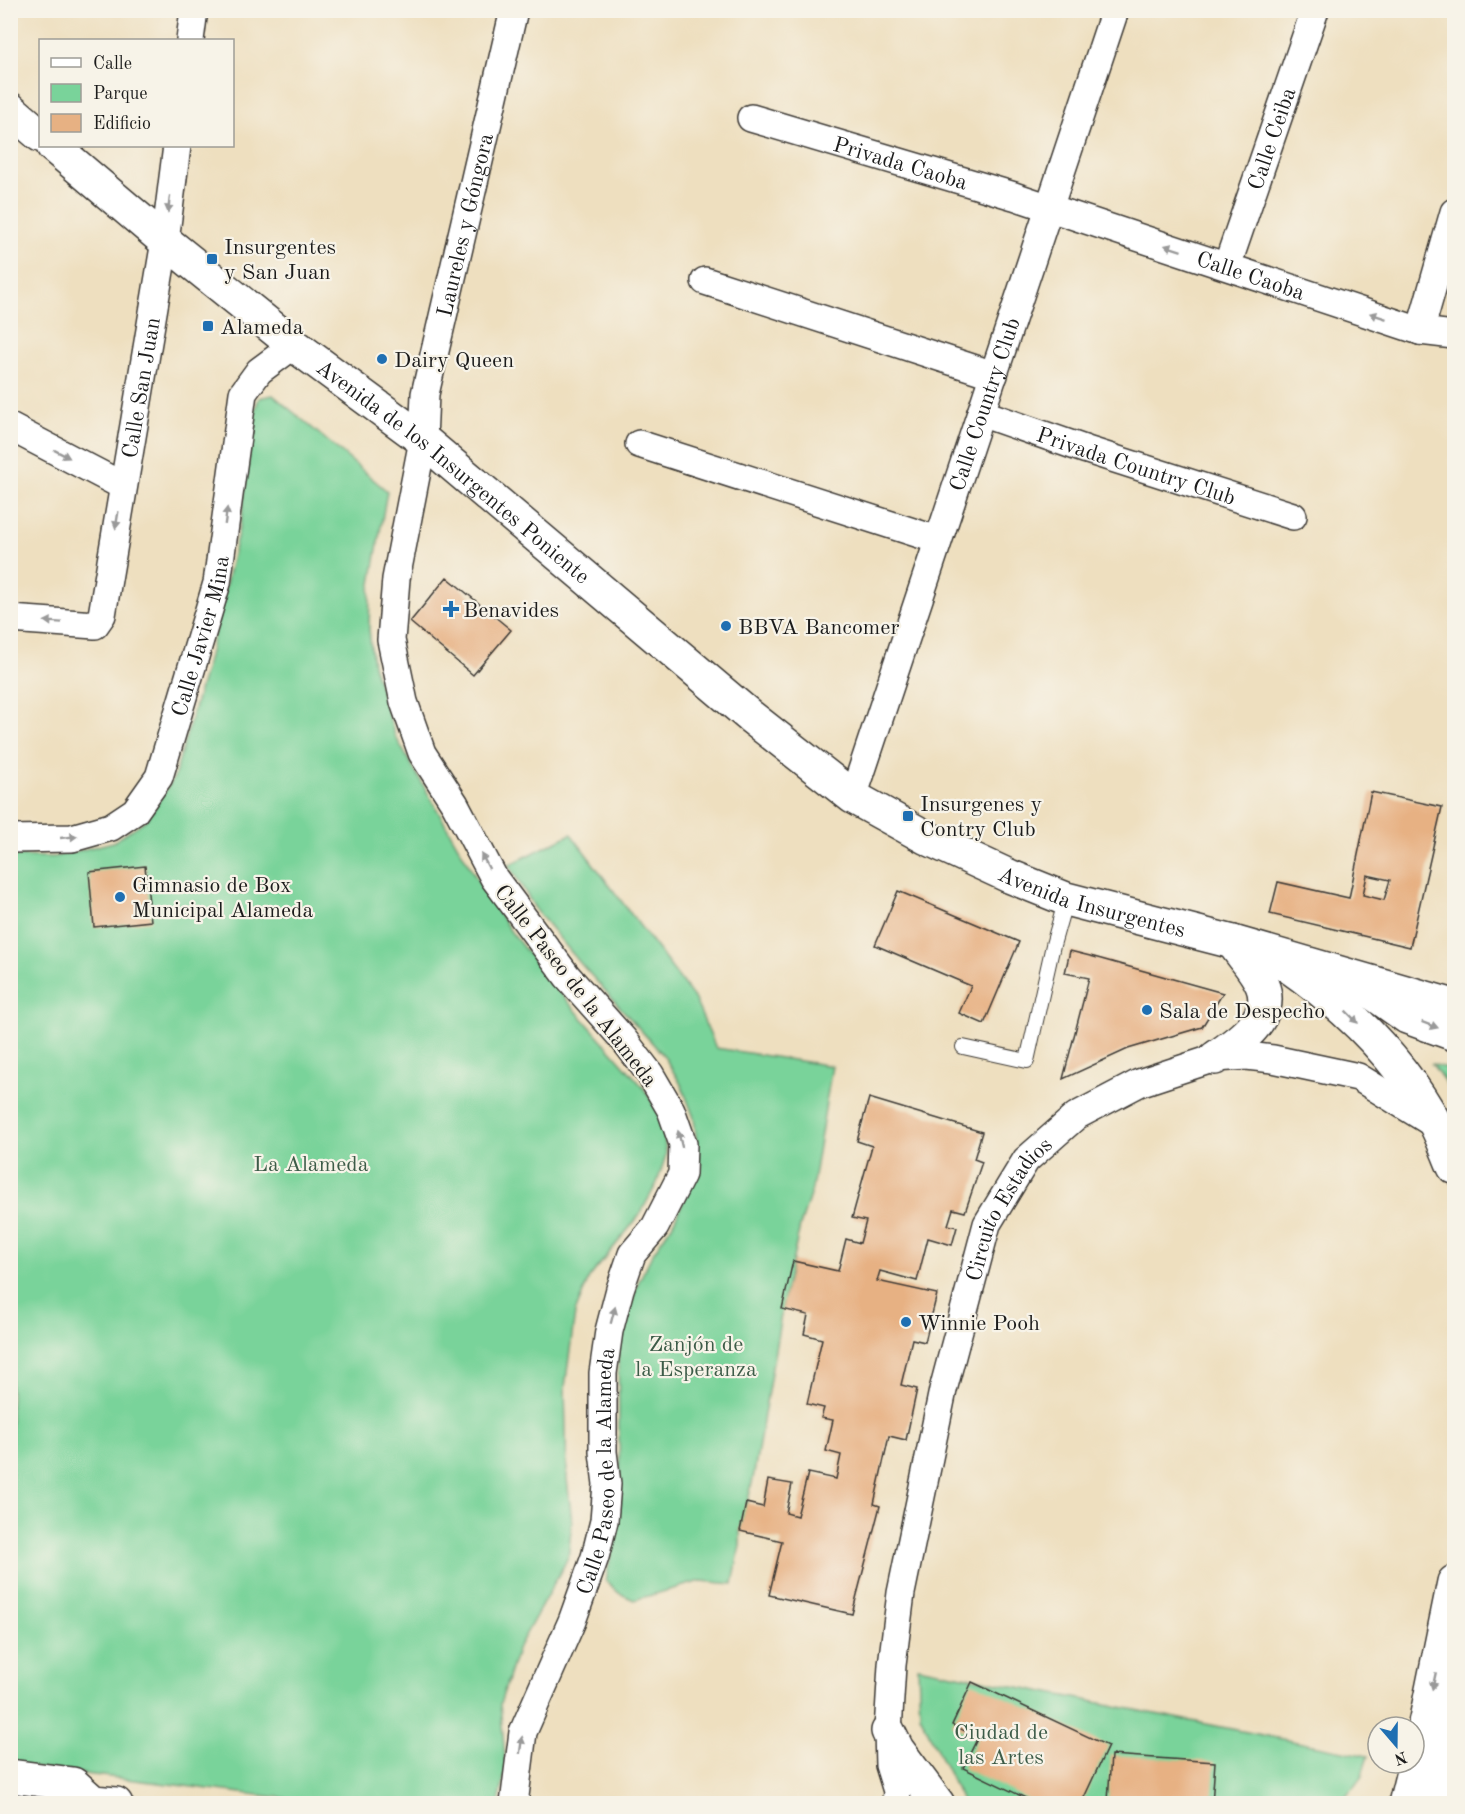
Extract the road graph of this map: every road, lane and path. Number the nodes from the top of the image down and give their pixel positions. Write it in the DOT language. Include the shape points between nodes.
graph roads {
  1 [pos="194,10"];
  2 [pos="514,10"];
  3 [pos="1115,10"];
  4 [pos="1315,10"];
  5 [pos="190,39"];
  6 [pos="10,110"];
  7 [pos="751,118"];
  8 [pos="39,134"];
  9 [pos="54,147"];
  10 [pos="177,147"];
  11 [pos="1049,208"];
  12 [pos="1455,212"];
  13 [pos="165,242"];
  14 [pos="1227,266"];
  15 [pos="705,281"];
  16 [pos="1420,331"];
  17 [pos="1455,335"];
  18 [pos="294,345"];
  19 [pos="994,375"];
  20 [pos="981,413"];
  21 [pos="10,428"];
  22 [pos="423,440"];
  23 [pos="639,444"];
  24 [pos="123,486"];
  25 [pos="1293,516"];
  26 [pos="939,540"];
  27 [pos="10,618"];
  28 [pos="853,797"];
  29 [pos="10,839"];
  30 [pos="1066,899"];
  31 [pos="1233,942"];
  32 [pos="1344,973"];
  33 [pos="1455,1006"];
  34 [pos="1455,1034"];
  35 [pos="963,1047"];
  36 [pos="1215,1058"];
  37 [pos="1435,1124"];
  38 [pos="1455,1167"];
  39 [pos="1455,1582"];
  40 [pos="1431,1725"];
  41 [pos="888,1731"];
  42 [pos="1403,1775"];
  43 [pos="10,1776"];
  44 [pos="90,1799"];
  45 [pos="514,1803"];
  46 [pos="896,1803"];
  47 [pos="939,1803"];
  48 [pos="1392,1803"];
  49 [pos="1405,1803"];
  50 [pos="1432,1803"];
  1 -- 5 [label="street"];
  2 -- 22 [label="street, Laureles y Góngora" via="425,394"];
  3 -- 11 [label="street, Calle Country Club"];
  4 -- 14 [label="street, Calle Ceiba"];
  6 -- 8 [label="main road"];
  7 -- 11 [label="street, Privada Caoba"];
  9 -- 13 [label="main road, Avenida de los Insurgentes Poniente"];
  10 -- 13 [label="street, Calle San Juan, one-way"];
  14 -- 11 [label="street, Calle Caoba, one-way"];
  11 -- 19 [label="street, Calle Country Club"];
  12 -- 16 [label="street"];
  13 -- 18 [label="main road, Avenida de los Insurgentes Poniente"];
  13 -- 24 [label="street, Calle San Juan"];
  16 -- 14 [label="street, Calle Caoba, one-way"];
  15 -- 19 [label="street"];
  16 -- 17 [label="street, Calle Caoba"];
  18 -- 22 [label="main road, Avenida de los Insurgentes Poniente"];
  29 -- 18 [label="street, Calle Javier Mina, one-way" via="72,838 111,827 135,811 159,777 217,583 243,393 259,371"];
  19 -- 20 [label="street, Calle Country Club"];
  20 -- 25 [label="street, Privada Country Club"];
  20 -- 26 [label="street, Calle Country Club"];
  21 -- 24 [label="street, one-way"];
  22 -- 28 [label="main road, Avenida de los Insurgentes Poniente"];
  45 -- 22 [label="street, Calle Paseo de la Alameda, one-way" via="523,1732 572,1621 604,1521 607,1484 603,1373 609,1331 632,1254 655,1227 681,1174 683,1143 671,1110 650,1074 567,976 494,878 455,804 422,753 404,702 391,640 396,579"];
  23 -- 26 [label="street"];
  24 -- 27 [label="street, Calle San Juan, one-way" via="102,615 95,625"];
  26 -- 28 [label="street, Calle Country Club"];
  28 -- 30 [label="main road, Avenida Insurgentes" via="927,838"];
  30 -- 31 [label="main road, Avenida Insurgentes"];
  30 -- 35 [label="lane" via="1027,1061"];
  31 -- 32 [label="main road, Avenida Insurgentes"];
  31 -- 36 [label="main road" via="1263,986 1264,1007 1253,1029"];
  31 -- 37 [label="main road, one-way" via="1286,964 1346,1011 1380,1045"];
  32 -- 33 [label="main road, Avenida Insurgentes"];
  32 -- 34 [label="main road, Avenida Insurgentes, one-way" via="1407,1017"];
  36 -- 37 [label="street, Circuito Estadios" via="1273,1059 1358,1077"];
  36 -- 41 [label="street, Circuito Estadios" via="1139,1083 1076,1116 1026,1160 987,1224 944,1390 901,1593"];
  37 -- 38 [label="main road"];
  39 -- 40 [label="main road, one-way"];
  40 -- 49 [label="main road"];
  40 -- 50 [label="main road"];
  41 -- 46 [label="street, Circuito Estadios"];
  41 -- 47 [label="main road" via="897,1749"];
  42 -- 48 [label="main road"];
  43 -- 44 [label="main road"];
}
